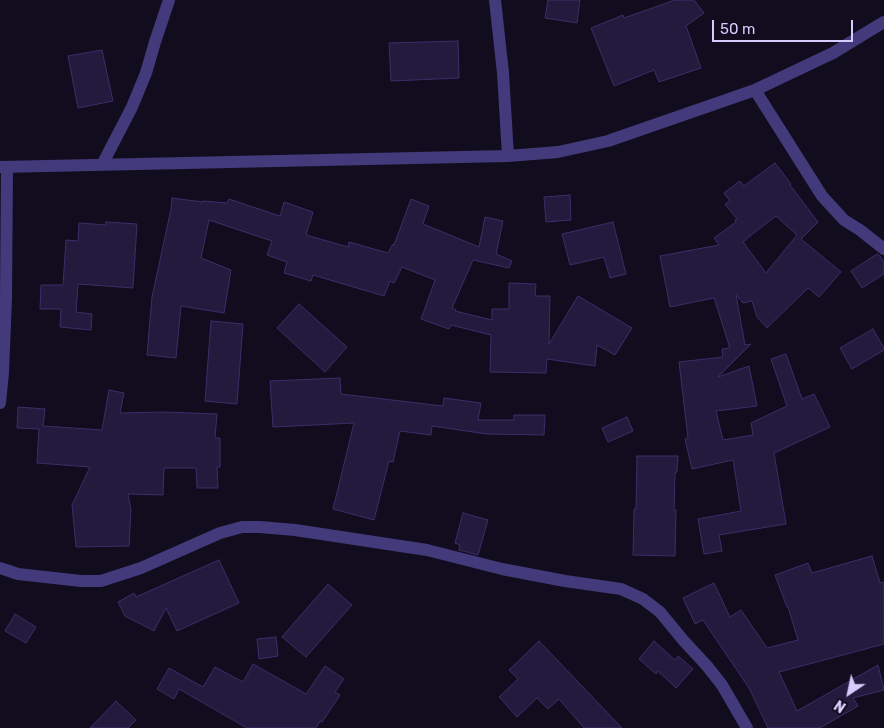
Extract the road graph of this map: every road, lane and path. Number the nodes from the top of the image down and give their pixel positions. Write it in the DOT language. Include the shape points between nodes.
graph roads {
  1 [pos="170,0"];
  2 [pos="495,0"];
  3 [pos="884,22"];
  4 [pos="754,90"];
  5 [pos="508,156"];
  6 [pos="102,165"];
  7 [pos="3,167"];
  8 [pos="884,249"];
  9 [pos="0,402"];
  10 [pos="0,568"];
  11 [pos="747,728"];
  1 -- 6 [label="street" via="132,107"];
  2 -- 5 [label="street"];
  3 -- 4 [label="street" via="833,54"];
  4 -- 5 [label="street" via="608,141 558,152"];
  4 -- 8 [label="street" via="822,196 844,220"];
  5 -- 6 [label="street"];
  6 -- 7 [label="street"];
  7 -- 9 [label="street" via="6,308"];
  10 -- 11 [label="street" via="18,574 101,581 141,568 220,533 260,526 427,550 565,582 621,589 643,598 660,612 722,685"];
}
